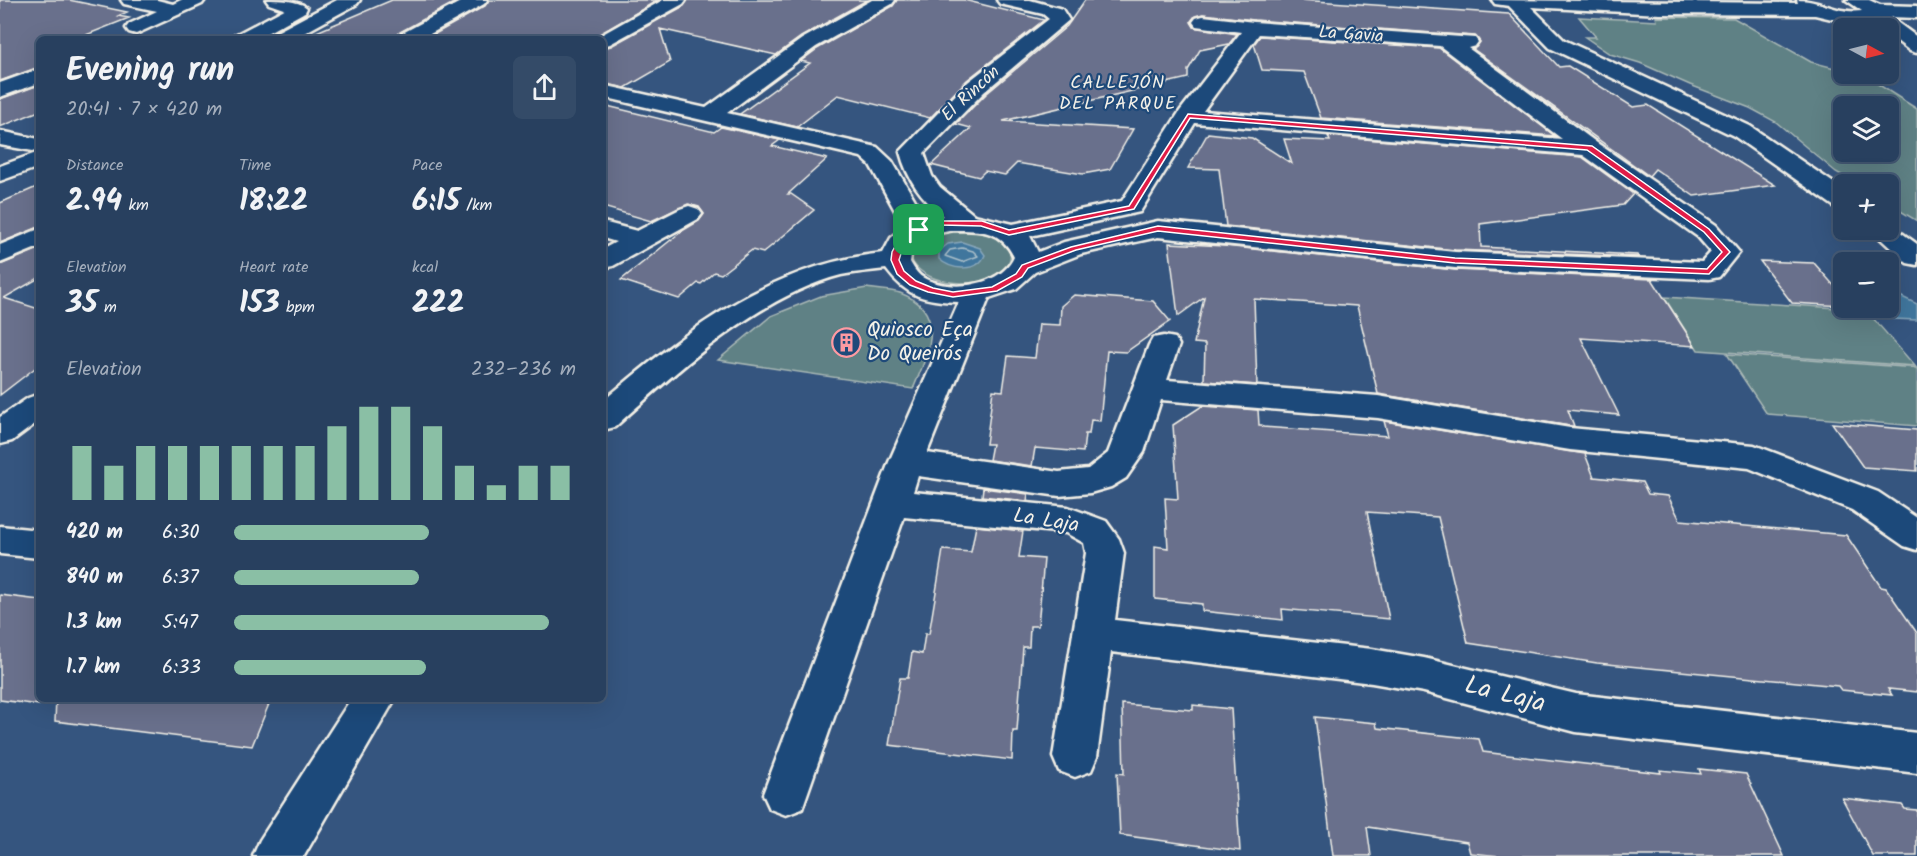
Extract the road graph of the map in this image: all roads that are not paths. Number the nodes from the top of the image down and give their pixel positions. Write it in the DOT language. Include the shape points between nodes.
graph roads {
  1 [pos="130,0"];
  2 [pos="196,0"];
  3 [pos="275,0"];
  4 [pos="351,0"];
  5 [pos="478,0"];
  6 [pos="677,0"];
  7 [pos="886,0"];
  8 [pos="1006,0"];
  9 [pos="1508,0"];
  10 [pos="1795,0"];
  11 [pos="1855,0"];
  12 [pos="1917,2"];
  13 [pos="1694,3"];
  14 [pos="306,4"];
  15 [pos="1811,4"];
  16 [pos="173,9"];
  17 [pos="1917,12"];
  18 [pos="1873,13"];
  19 [pos="1203,22"];
  20 [pos="136,28"];
  21 [pos="1254,28"];
  22 [pos="247,36"];
  23 [pos="284,36"];
  24 [pos="412,36"];
  25 [pos="606,38"];
  26 [pos="1447,42"];
  27 [pos="1485,43"];
  28 [pos="1899,45"];
  29 [pos="1917,47"];
  30 [pos="1917,52"];
  31 [pos="36,76"];
  32 [pos="0,91"];
  33 [pos="606,92"];
  34 [pos="710,115"];
  35 [pos="1188,116"];
  36 [pos="0,138"];
  37 [pos="36,148"];
  38 [pos="36,148"];
  39 [pos="1589,148"];
  40 [pos="36,149"];
  41 [pos="0,156"];
  42 [pos="0,174"];
  43 [pos="1833,194"];
  44 [pos="689,214"];
  45 [pos="967,222"];
  46 [pos="919,230"];
  47 [pos="606,231"];
  48 [pos="1009,233"];
  49 [pos="36,238"];
  50 [pos="638,240"];
  51 [pos="1896,240"];
  52 [pos="0,255"];
  53 [pos="1917,257"];
  54 [pos="606,258"];
  55 [pos="895,260"];
  56 [pos="1025,266"];
  57 [pos="977,293"];
  58 [pos="1164,345"];
  59 [pos="1149,389"];
  60 [pos="36,407"];
  61 [pos="606,417"];
  62 [pos="0,434"];
  63 [pos="906,462"];
  64 [pos="891,503"];
  65 [pos="1917,536"];
  66 [pos="0,540"];
  67 [pos="36,544"];
  68 [pos="1093,634"];
  69 [pos="372,702"];
  70 [pos="1917,753"];
  71 [pos="1075,757"];
  72 [pos="786,794"];
  73 [pos="277,856"];
  1 -- 16 [label="street"];
  2 -- 16 [label="street"];
  3 -- 14 [label="street"];
  4 -- 23 [label="street"];
  5 -- 24 [label="street"];
  6 -- 25 [label="street"];
  7 -- 34 [label="street" via="809,43"];
  8 -- 45 [label="street, El Rincón" via="1049,10 1059,20 976,87 912,152 919,177 933,195"];
  9 -- 13 [label="street"];
  9 -- 43 [label="street" via="1557,44 1742,131"];
  10 -- 13 [label="street"];
  11 -- 18 [label="street"];
  12 -- 18 [label="street"];
  13 -- 15 [label="street"];
  14 -- 22 [label="street"];
  15 -- 18 [label="street" via="1844,16"];
  16 -- 20 [label="street"];
  17 -- 18 [label="street"];
  18 -- 29 [label="street"];
  19 -- 21 [label="street, La Gavia"];
  21 -- 26 [label="street, La Gavia"];
  21 -- 35 [label="street"];
  26 -- 27 [label="street, La Gavia"];
  26 -- 39 [label="street"];
  28 -- 30 [label="street"];
  31 -- 32 [label="street"];
  33 -- 34 [label="street"];
  34 -- 46 [label="street" via="875,155"];
  35 -- 39 [label="street"];
  35 -- 48 [label="street" via="1131,207"];
  36 -- 37 [label="street"];
  38 -- 41 [label="street"];
  39 -- 56 [label="street" via="1707,231 1726,252 1709,272 1455,260 1158,228 1074,248"];
  40 -- 42 [label="street"];
  44 -- 50 [label="street"];
  45 -- 46 [label="street" via="942,223"];
  45 -- 48 [label="street"];
  46 -- 55 [label="street" via="900,243"];
  47 -- 50 [label="street"];
  48 -- 56 [label="street" via="1025,248"];
  49 -- 52 [label="street"];
  50 -- 54 [label="street"];
  51 -- 53 [label="street"];
  55 -- 57 [label="street" via="900,273 913,283 953,294"];
  55 -- 61 [label="street" via="823,272 762,300 672,361"];
  56 -- 57 [label="street" via="1008,283"];
  57 -- 63 [label="street"];
  58 -- 59 [label="street, La Laja"];
  59 -- 63 [label="street, La Laja" via="1127,452 1118,467 1101,479 1059,484"];
  59 -- 65 [label="street" via="1378,407 1570,439 1754,457 1865,501"];
  60 -- 62 [label="street"];
  63 -- 64 [label="street"];
  64 -- 68 [label="street, La Laja" via="1068,520 1087,526 1102,539 1105,553"];
  64 -- 72 [label="street"];
  66 -- 67 [label="street"];
  68 -- 70 [label="street, La Laja" via="1372,666 1576,713"];
  68 -- 71 [label="street, La Laja"];
  69 -- 73 [label="street"];
}
